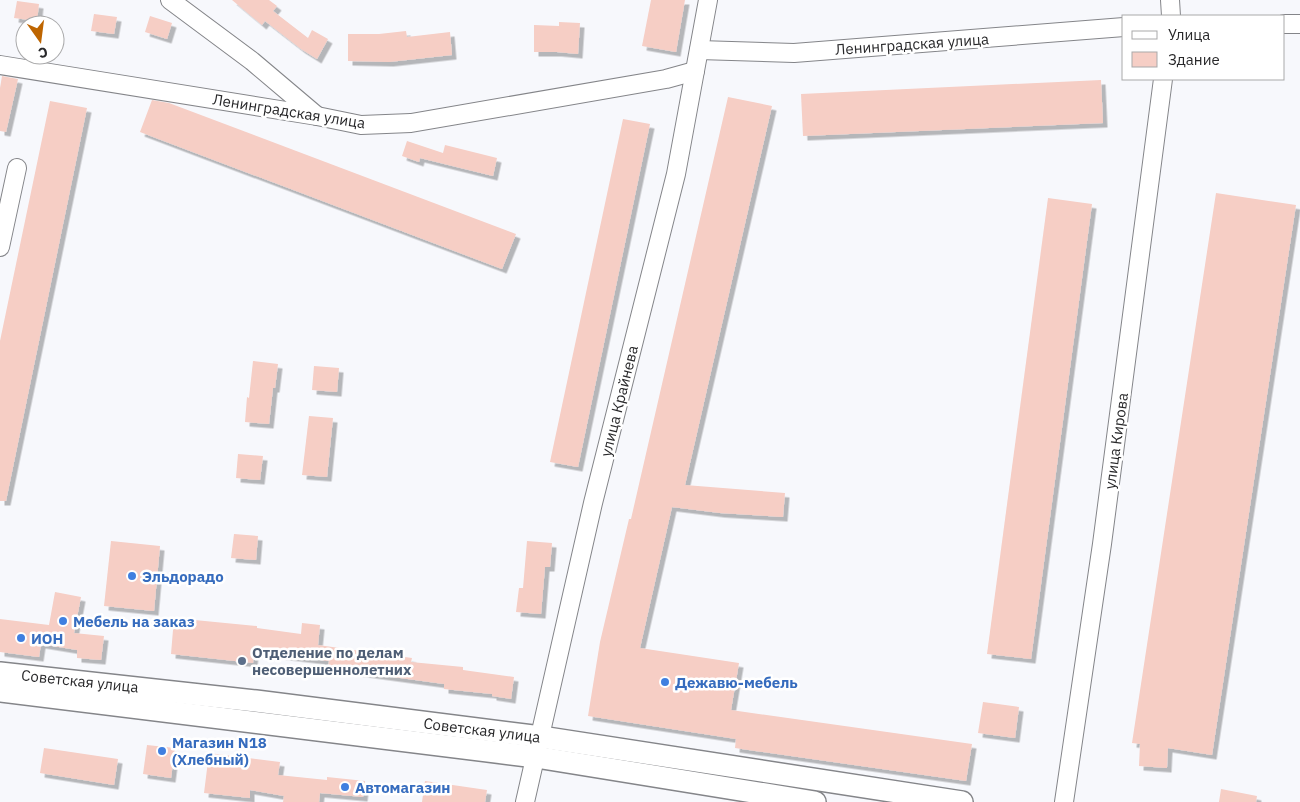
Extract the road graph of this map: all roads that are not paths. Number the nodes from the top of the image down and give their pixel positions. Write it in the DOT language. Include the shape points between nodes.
graph roads {
  1 [pos="170,0"];
  2 [pos="708,0"];
  3 [pos="1170,0"];
  4 [pos="1171,15"];
  5 [pos="1285,24"];
  6 [pos="1300,24"];
  7 [pos="1122,27"];
  8 [pos="706,50"];
  9 [pos="0,65"];
  10 [pos="695,71"];
  11 [pos="1163,80"];
  12 [pos="318,116"];
  13 [pos="17,168"];
  14 [pos="0,247"];
  15 [pos="0,673"];
  16 [pos="0,690"];
  17 [pos="538,747"];
  18 [pos="525,802"];
  19 [pos="816,802"];
  20 [pos="962,802"];
  21 [pos="1064,802"];
  1 -- 12 [label="street" via="252,61"];
  2 -- 8 [label="street, улица Крайнева"];
  3 -- 4 [label="street"];
  5 -- 6 [label="street"];
  7 -- 8 [label="street, Ленинградская улица" via="794,53"];
  8 -- 10 [label="street, улица Крайнева"];
  9 -- 12 [label="street, Ленинградская улица"];
  10 -- 12 [label="street, Ленинградская улица" via="412,123 361,124"];
  10 -- 17 [label="street, улица Крайнева" via="676,174 593,503"];
  11 -- 21 [label="street, улица Кирова" via="1104,534"];
  13 -- 14 [label="street"];
  15 -- 17 [label="street, Советская улица" via="256,701"];
  16 -- 17 [label="street, Советская улица"];
  17 -- 18 [label="street, улица Крайнева"];
  17 -- 19 [label="street, Советская улица"];
  17 -- 20 [label="street, Советская улица"];
}
